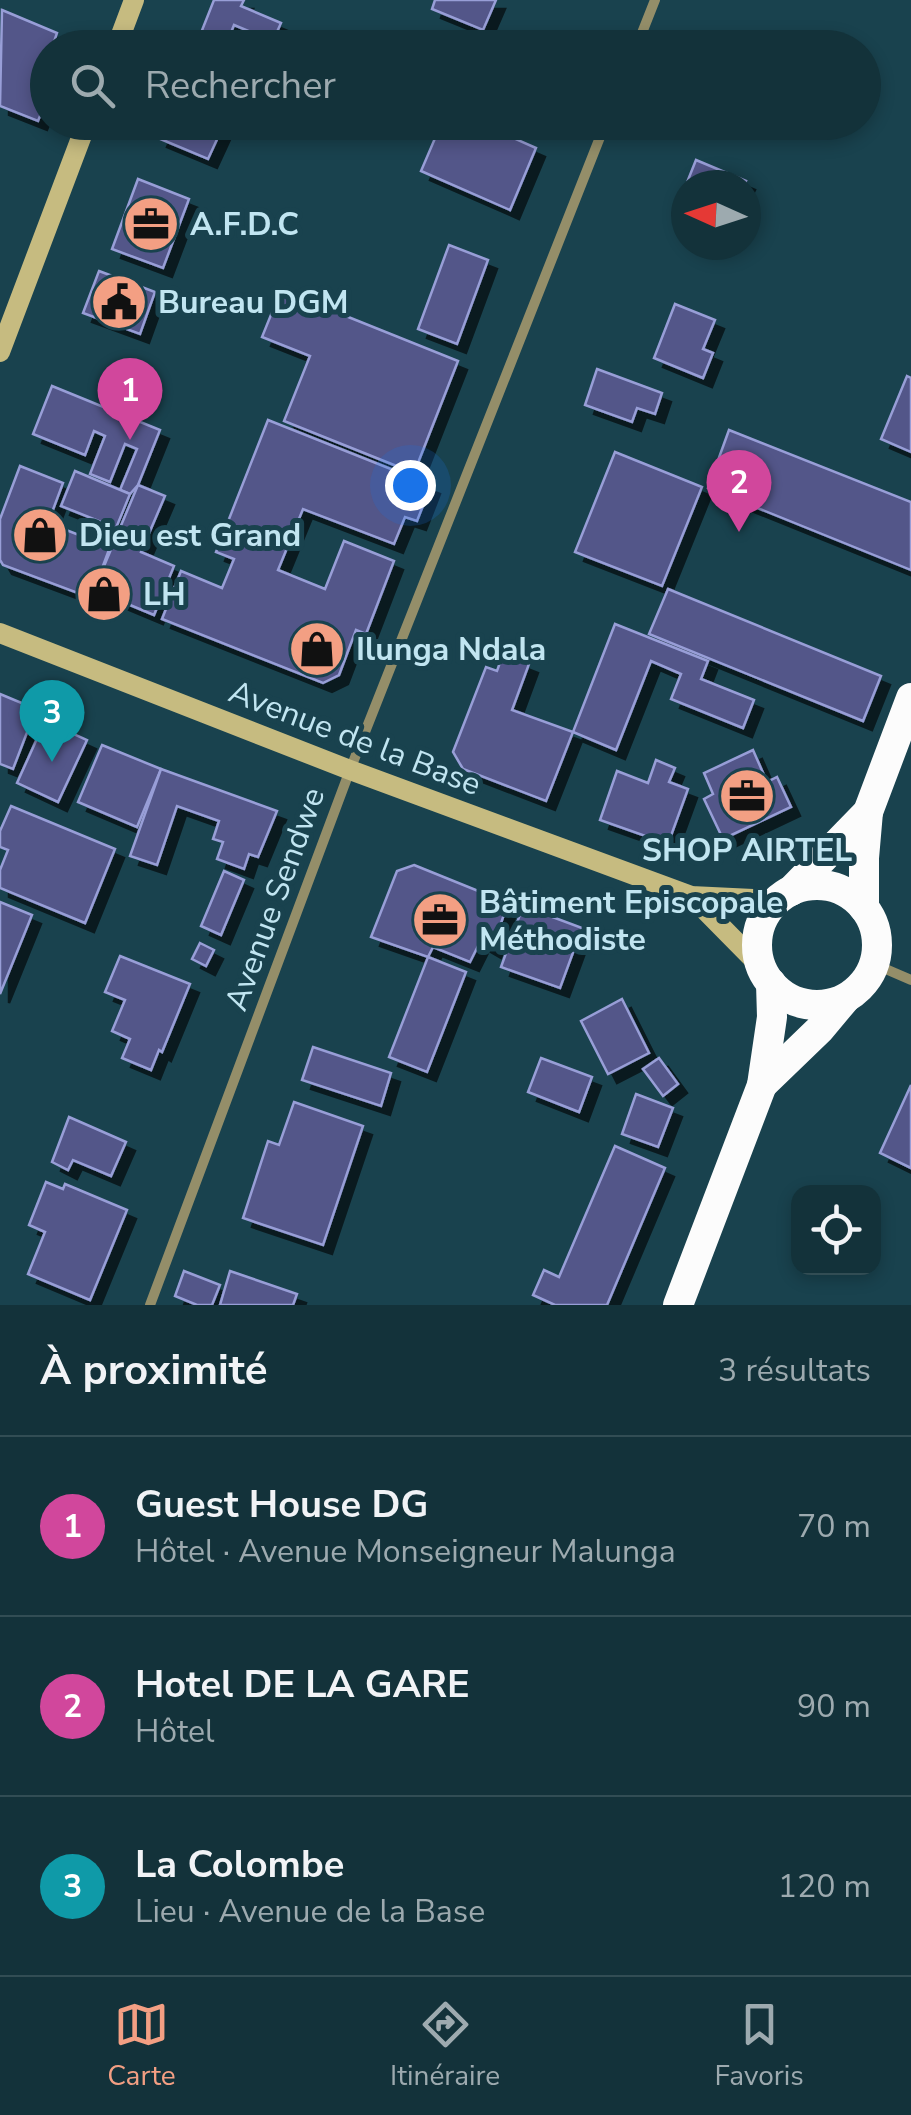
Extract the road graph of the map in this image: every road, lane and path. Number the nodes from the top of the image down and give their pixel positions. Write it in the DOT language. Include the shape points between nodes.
graph roads {
  1 [pos="134,0"];
  2 [pos="655,0"];
  3 [pos="123,30"];
  4 [pos="643,30"];
  5 [pos="80,140"];
  6 [pos="599,140"];
  7 [pos="0,352"];
  8 [pos="0,634"];
  9 [pos="911,698"];
  10 [pos="350,770"];
  11 [pos="868,812"];
  12 [pos="691,896"];
  13 [pos="784,896"];
  14 [pos="864,908"];
  15 [pos="874,964"];
  16 [pos="766,975"];
  17 [pos="911,980"];
  18 [pos="845,999"];
  19 [pos="762,1085"];
  20 [pos="150,1305"];
  21 [pos="678,1305"];
  1 -- 3 [label="main road"];
  2 -- 4 [label="street"];
  5 -- 7 [label="main road"];
  6 -- 10 [label="street, Avenue Sendwe"];
  8 -- 10 [label="main road, Avenue de la Base"];
  9 -- 11 [label="highway"];
  10 -- 12 [label="main road, Avenue de la Base"];
  10 -- 20 [label="street, Avenue Sendwe"];
  11 -- 13 [label="highway"];
  11 -- 14 [label="highway"];
  12 -- 13 [label="main road"];
  12 -- 16 [label="main road"];
  13 -- 14 [label="highway" via="810,885 831,886"];
  13 -- 16 [label="highway" via="758,932"];
  14 -- 15 [label="highway" via="874,925"];
  15 -- 17 [label="street"];
  15 -- 18 [label="highway"];
  16 -- 18 [label="highway" via="786,997 805,1004"];
  16 -- 19 [label="highway" via="772,1018"];
  18 -- 19 [label="highway"];
  19 -- 21 [label="highway"];
}
